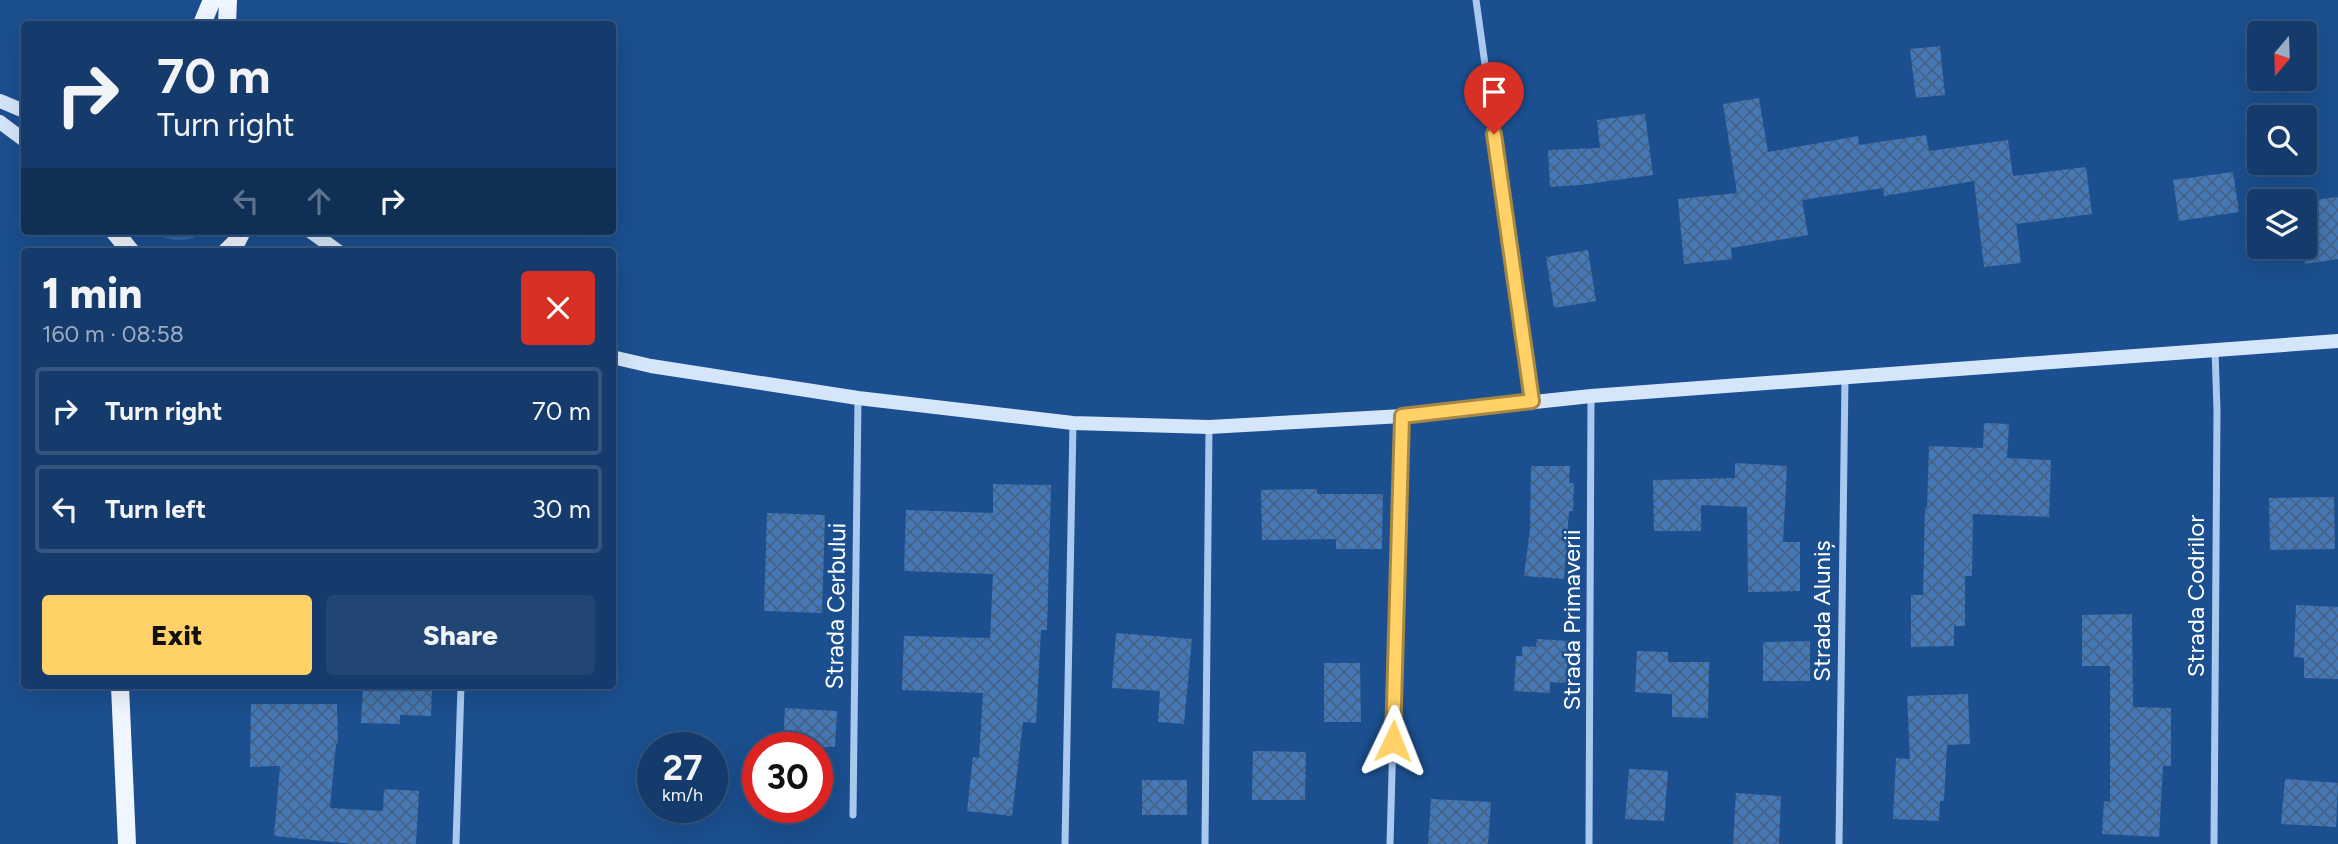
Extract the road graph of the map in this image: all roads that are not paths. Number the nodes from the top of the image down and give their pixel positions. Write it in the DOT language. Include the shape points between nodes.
graph roads {
  1 [pos="212,0"];
  2 [pos="228,0"];
  3 [pos="1475,0"];
  4 [pos="203,21"];
  5 [pos="227,21"];
  6 [pos="0,101"];
  7 [pos="21,110"];
  8 [pos="0,122"];
  9 [pos="21,137"];
  10 [pos="316,235"];
  11 [pos="333,248"];
  12 [pos="2338,341"];
  13 [pos="2215,349"];
  14 [pos="616,358"];
  15 [pos="1845,377"];
  16 [pos="1591,396"];
  17 [pos="858,398"];
  18 [pos="1532,401"];
  19 [pos="1402,416"];
  20 [pos="1073,423"];
  21 [pos="1209,427"];
  22 [pos="120,689"];
  23 [pos="461,689"];
  24 [pos="853,815"];
  25 [pos="127,844"];
  26 [pos="456,844"];
  27 [pos="1065,844"];
  28 [pos="1205,844"];
  29 [pos="1390,844"];
  30 [pos="1589,844"];
  31 [pos="1839,844"];
  32 [pos="2214,844"];
  1 -- 4 [label="main road"];
  2 -- 5 [label="main road"];
  3 -- 18 [label="street"];
  6 -- 7 [label="main road"];
  8 -- 9 [label="main road"];
  10 -- 11 [label="main road"];
  12 -- 13 [label="main road"];
  13 -- 15 [label="main road"];
  13 -- 32 [label="street, Strada Codrilor"];
  14 -- 17 [label="main road"];
  15 -- 16 [label="main road"];
  15 -- 31 [label="street, Strada Aluniș"];
  16 -- 18 [label="main road"];
  16 -- 30 [label="street, Strada Primaverii"];
  17 -- 20 [label="main road"];
  17 -- 24 [label="street, Strada Cerbului"];
  18 -- 19 [label="main road"];
  19 -- 21 [label="main road"];
  19 -- 29 [label="street"];
  20 -- 21 [label="main road"];
  20 -- 27 [label="street"];
  21 -- 28 [label="street"];
  22 -- 25 [label="main road"];
  23 -- 26 [label="street"];
}
